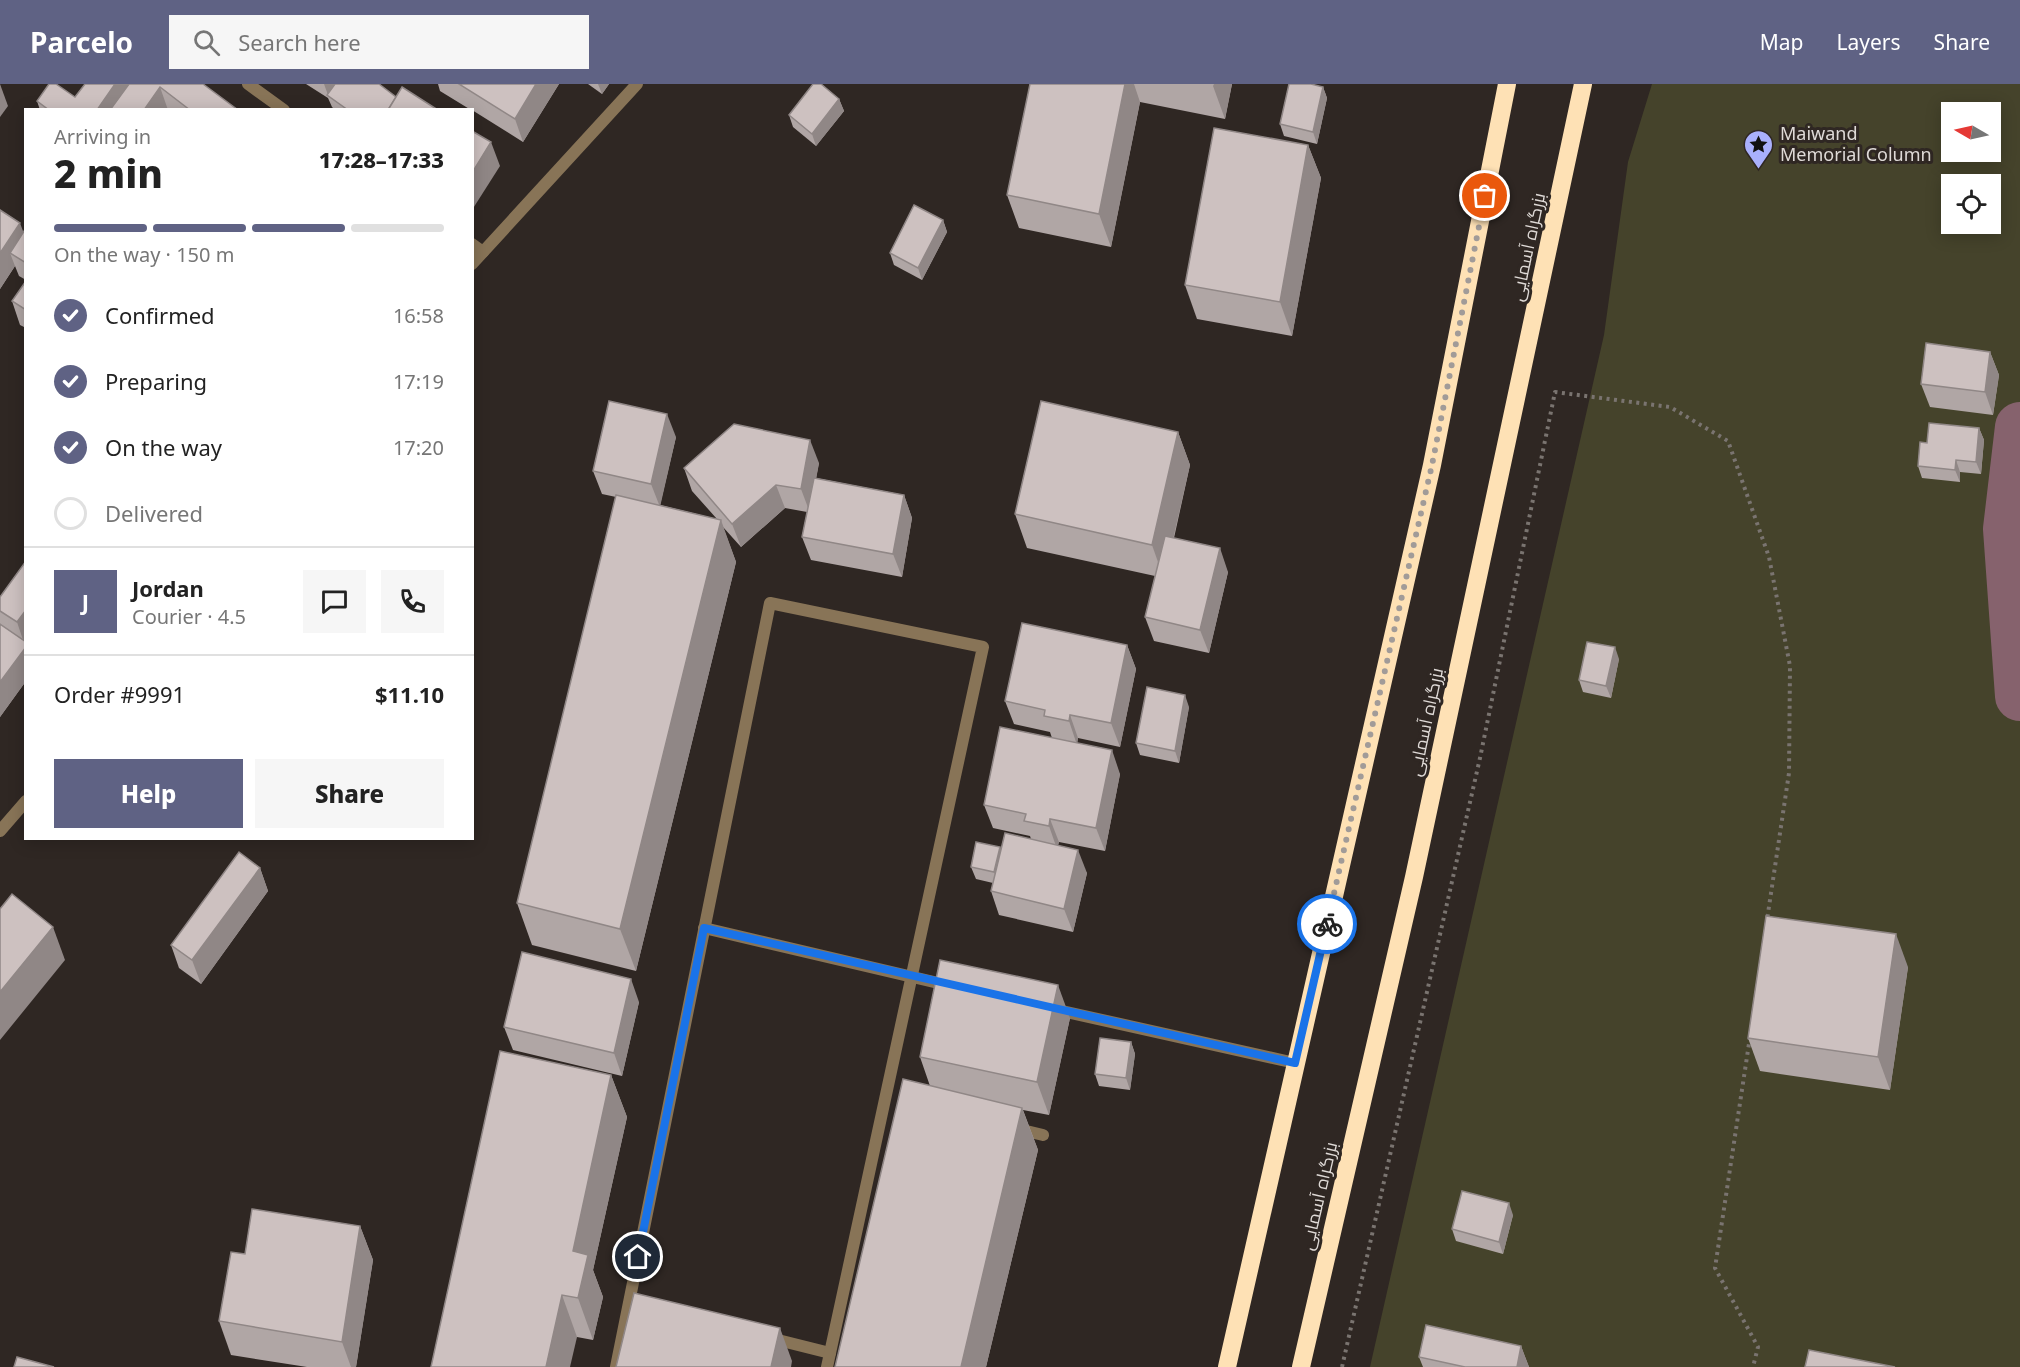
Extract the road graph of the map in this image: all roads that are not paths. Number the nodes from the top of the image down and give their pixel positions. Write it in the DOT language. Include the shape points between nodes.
graph roads {
  1 [pos="248,84"];
  2 [pos="637,84"];
  3 [pos="1507,84"];
  4 [pos="1583,84"];
  5 [pos="281,108"];
  6 [pos="478,248"];
  7 [pos="24,803"];
  8 [pos="0,831"];
  9 [pos="704,928"];
  10 [pos="912,978"];
  11 [pos="958,988"];
  12 [pos="1040,1006"];
  13 [pos="1295,1063"];
  14 [pos="1009,1127"];
  15 [pos="1043,1135"];
  16 [pos="752,1334"];
  17 [pos="830,1353"];
  18 [pos="616,1367"];
  19 [pos="827,1367"];
  20 [pos="1227,1367"];
  21 [pos="1301,1367"];
  1 -- 5 [label="street"];
  2 -- 6 [label="street"];
  3 -- 13 [label="highway" via="1432,465"];
  4 -- 21 [label="highway, بزرگراه آسمایی" via="1414,877"];
  7 -- 8 [label="street"];
  9 -- 10 [label="street"];
  9 -- 10 [label="street" via="770,603 983,647"];
  9 -- 18 [label="street" via="634,1305"];
  10 -- 11 [label="street"];
  10 -- 17 [label="street" via="890,1101"];
  12 -- 13 [label="street"];
  13 -- 20 [label="highway"];
  14 -- 15 [label="street"];
  16 -- 17 [label="street"];
  17 -- 19 [label="street"];
}
